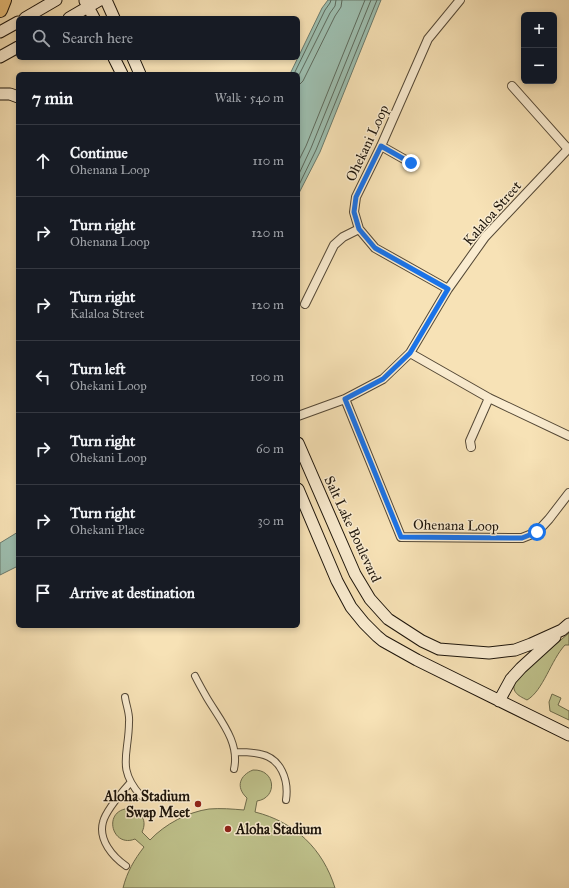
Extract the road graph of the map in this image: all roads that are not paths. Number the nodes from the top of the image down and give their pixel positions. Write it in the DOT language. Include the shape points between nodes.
graph roads {
  1 [pos="56,0"];
  2 [pos="100,0"];
  3 [pos="106,0"];
  4 [pos="460,0"];
  5 [pos="87,3"];
  6 [pos="28,16"];
  7 [pos="71,16"];
  8 [pos="93,16"];
  9 [pos="113,16"];
  10 [pos="16,23"];
  11 [pos="0,32"];
  12 [pos="16,48"];
  13 [pos="0,57"];
  14 [pos="115,60"];
  15 [pos="134,60"];
  16 [pos="121,72"];
  17 [pos="139,72"];
  18 [pos="512,86"];
  19 [pos="0,94"];
  20 [pos="16,96"];
  21 [pos="381,146"];
  22 [pos="569,149"];
  23 [pos="411,163"];
  24 [pos="359,229"];
  25 [pos="448,289"];
  26 [pos="305,304"];
  27 [pos="410,353"];
  28 [pos="489,398"];
  29 [pos="345,399"];
  30 [pos="300,415"];
  31 [pos="569,436"];
  32 [pos="471,446"];
  33 [pos="300,448"];
  34 [pos="569,493"];
  35 [pos="300,494"];
  36 [pos="566,627"];
  37 [pos="195,676"];
  38 [pos="125,697"];
  39 [pos="499,700"];
  40 [pos="569,735"];
  41 [pos="235,752"];
  42 [pos="234,769"];
  43 [pos="130,783"];
  44 [pos="141,796"];
  45 [pos="286,800"];
  46 [pos="126,866"];
  1 -- 6 [label="main road"];
  2 -- 5 [label="main road"];
  3 -- 9 [label="main road"];
  4 -- 21 [label="street, Ohekani Loop" via="428,40"];
  5 -- 7 [label="main road"];
  5 -- 8 [label="main road"];
  10 -- 11 [label="main road"];
  12 -- 13 [label="main road"];
  14 -- 16 [label="main road"];
  15 -- 17 [label="main road"];
  18 -- 22 [label="street"];
  19 -- 20 [label="main road"];
  21 -- 23 [label="street"];
  21 -- 24 [label="street, Ohekani Loop" via="356,197 354,212"];
  22 -- 25 [label="street, Kalaloa Street" via="485,237"];
  24 -- 25 [label="street, Ohekani Loop" via="375,248"];
  24 -- 26 [label="street" via="334,245"];
  25 -- 27 [label="street, Kalaloa Street"];
  27 -- 28 [label="street"];
  27 -- 29 [label="street, Kalaloa Street" via="383,379"];
  28 -- 31 [label="street"];
  28 -- 32 [label="street" via="470,441"];
  29 -- 30 [label="street, Kalaloa Street"];
  29 -- 34 [label="street, Ohenana Loop" via="401,537 522,538 537,532"];
  33 -- 36 [label="main road, Salt Lake Boulevard" via="355,574 370,599 388,619 439,649 489,653 515,650"];
  35 -- 39 [label="main road" via="337,581 351,607 364,623 383,641"];
  36 -- 39 [label="main road" via="521,668 511,679"];
  37 -- 41 [label="street" via="221,719"];
  38 -- 43 [label="street" via="130,721 125,765"];
  39 -- 40 [label="main road"];
  41 -- 42 [label="street"];
  41 -- 45 [label="street" via="271,757 281,767 286,779"];
  43 -- 44 [label="street"];
  43 -- 46 [label="street" via="115,801 103,822 105,843 116,859"];
}
